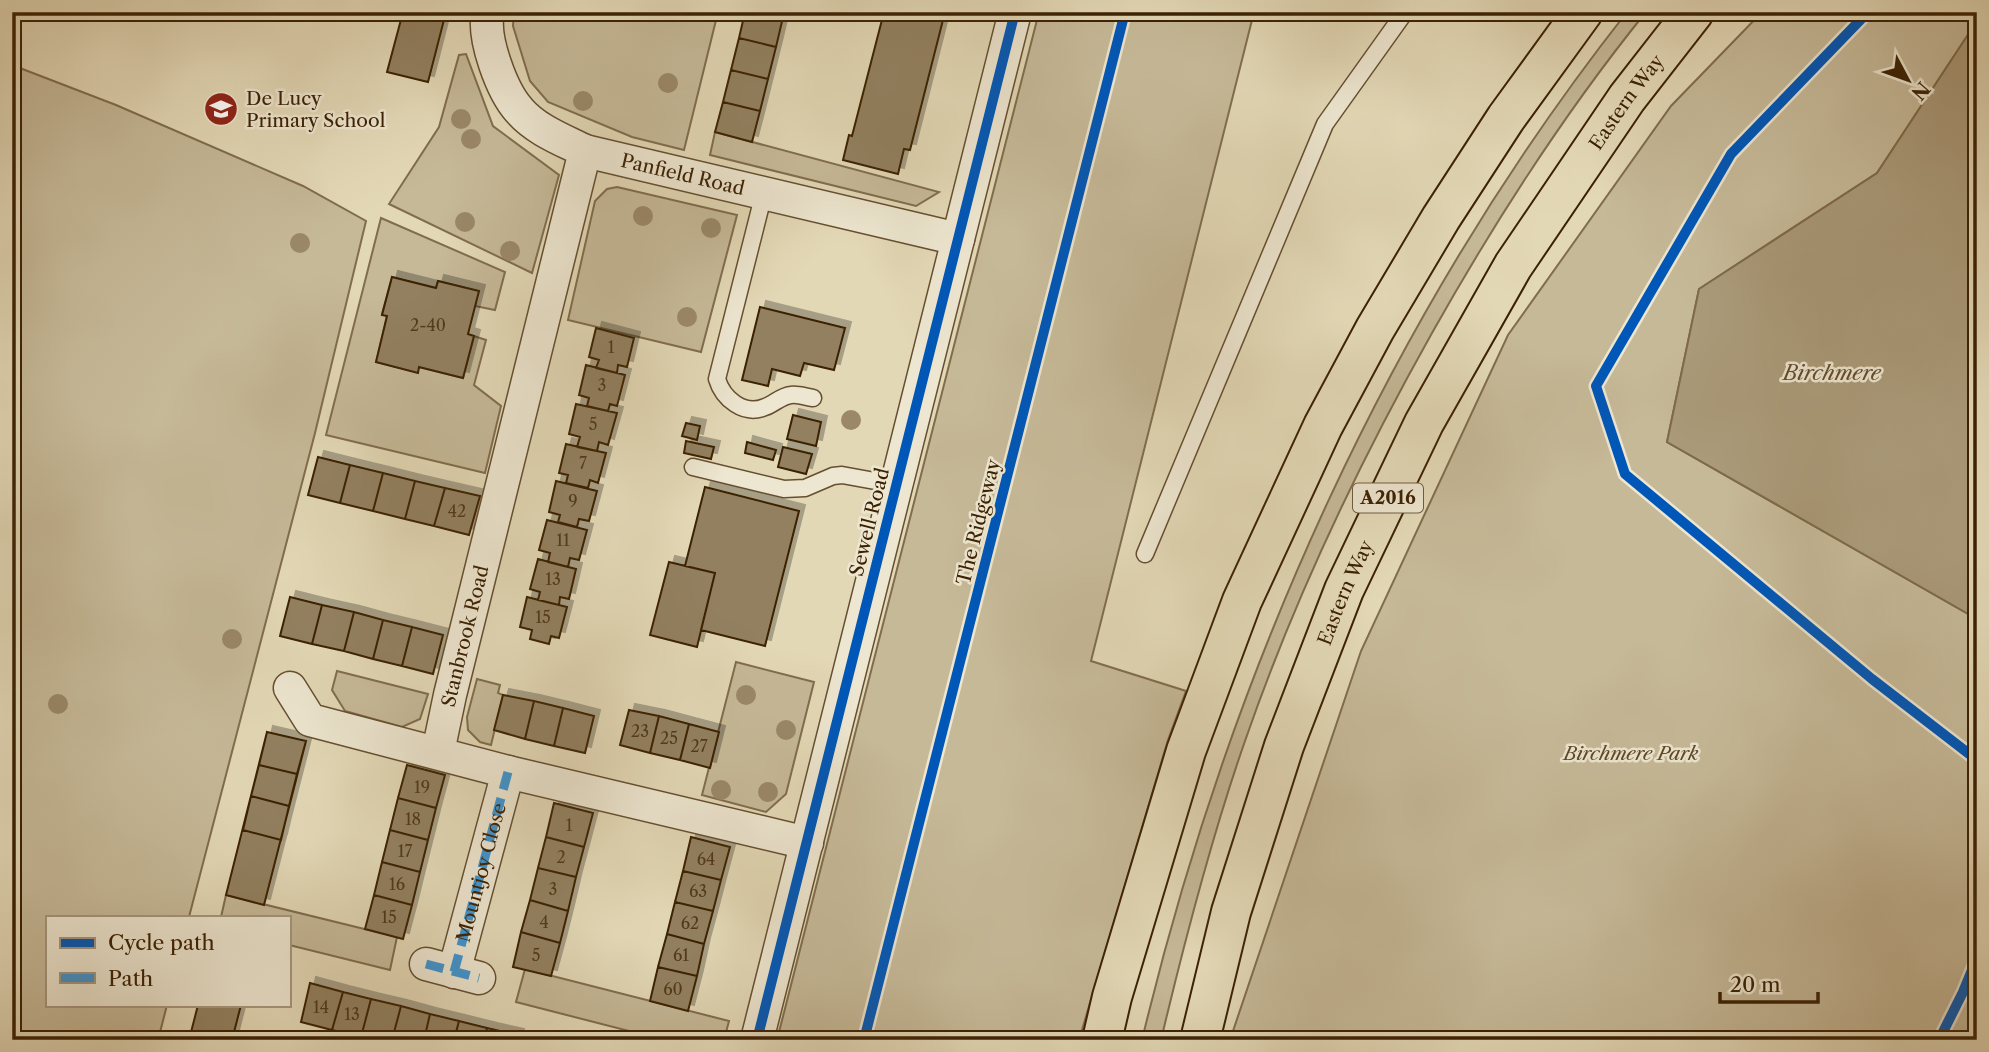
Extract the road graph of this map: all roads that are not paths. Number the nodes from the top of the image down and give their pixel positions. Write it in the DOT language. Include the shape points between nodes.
graph roads {
  1 [pos="488,12"];
  2 [pos="1015,12"];
  3 [pos="1405,12"];
  4 [pos="1583,12"];
  5 [pos="1694,12"];
  6 [pos="585,151"];
  7 [pos="764,193"];
  8 [pos="958,239"];
  9 [pos="813,398"];
  10 [pos="694,467"];
  11 [pos="897,485"];
  12 [pos="1145,554"];
  13 [pos="290,688"];
  14 [pos="438,752"];
  15 [pos="508,772"];
  16 [pos="807,843"];
  17 [pos="453,972"];
  18 [pos="757,1040"];
  19 [pos="1102,1040"];
  20 [pos="1200,1040"];
  1 -- 6 [label="street, Panfield Road" via="491,54 519,110 541,128"];
  2 -- 8 [label="street, Sewell Road"];
  3 -- 12 [label="lane" via="1325,124"];
  4 -- 19 [label="main road" via="1441,218 1317,438 1242,601 1186,751"];
  5 -- 20 [label="main road, Eastern Way / A2016" via="1627,98 1513,266 1424,423 1343,590 1284,747 1231,912"];
  6 -- 7 [label="street, Panfield Road"];
  6 -- 14 [label="street, Stanbrook Road"];
  7 -- 8 [label="street, Panfield Road"];
  7 -- 9 [label="lane" via="717,379 728,399 747,408 768,407 786,395"];
  8 -- 11 [label="street, Sewell Road"];
  10 -- 11 [label="lane" via="784,489 805,488 842,475"];
  11 -- 16 [label="street, Sewell Road"];
  13 -- 14 [label="street" via="310,720"];
  14 -- 15 [label="street"];
  15 -- 16 [label="street"];
  15 -- 17 [label="street, Mountjoy Close"];
  16 -- 18 [label="street, Sewell Road"];
}
